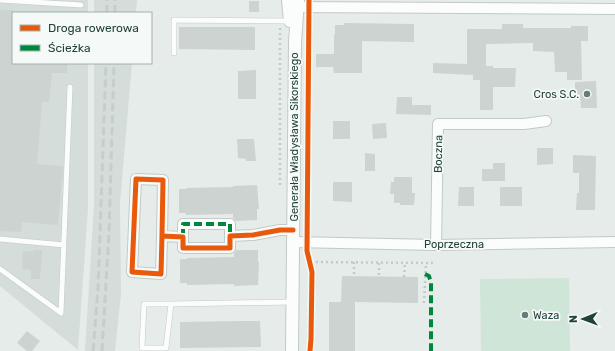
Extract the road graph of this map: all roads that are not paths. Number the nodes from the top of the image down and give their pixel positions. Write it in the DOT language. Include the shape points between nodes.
graph roads {
  1 [pos="0,0"];
  2 [pos="293,4"];
  3 [pos="81,5"];
  4 [pos="615,9"];
  5 [pos="289,21"];
  6 [pos="174,53"];
  7 [pos="70,87"];
  8 [pos="546,121"];
  9 [pos="162,236"];
  10 [pos="230,236"];
  11 [pos="293,236"];
  12 [pos="182,237"];
  13 [pos="0,238"];
  14 [pos="615,242"];
  15 [pos="64,245"];
  16 [pos="436,245"];
  17 [pos="0,269"];
  18 [pos="292,302"];
  19 [pos="171,304"];
  20 [pos="292,351"];
  1 -- 3 [label="lane"];
  2 -- 4 [label="street"];
  2 -- 5 [label="street, Generała Władysława Sikorskiego"];
  5 -- 6 [label="lane" via="174,20"];
  5 -- 11 [label="street, Generała Władysława Sikorskiego" via="295,42"];
  7 -- 15 [label="lane"];
  8 -- 16 [label="street, Boczna" via="524,124 438,124"];
  9 -- 9 [label="street" via="161,274 132,272 136,180 163,180"];
  9 -- 12 [label="street"];
  10 -- 11 [label="street, Poprzeczna" via="280,230"];
  10 -- 12 [label="street" via="230,248 183,248"];
  10 -- 12 [label="street" via="230,224 183,224"];
  11 -- 16 [label="street, Poprzeczna"];
  11 -- 18 [label="street, Generała Władysława Sikorskiego"];
  13 -- 15 [label="lane"];
  14 -- 16 [label="street, Poprzeczna"];
  15 -- 17 [label="lane" via="61,313"];
  18 -- 19 [label="lane"];
  18 -- 20 [label="street, Generała Władysława Sikorskiego"];
  19 -- 19 [label="lane" via="144,304 142,348 166,348"];
}
